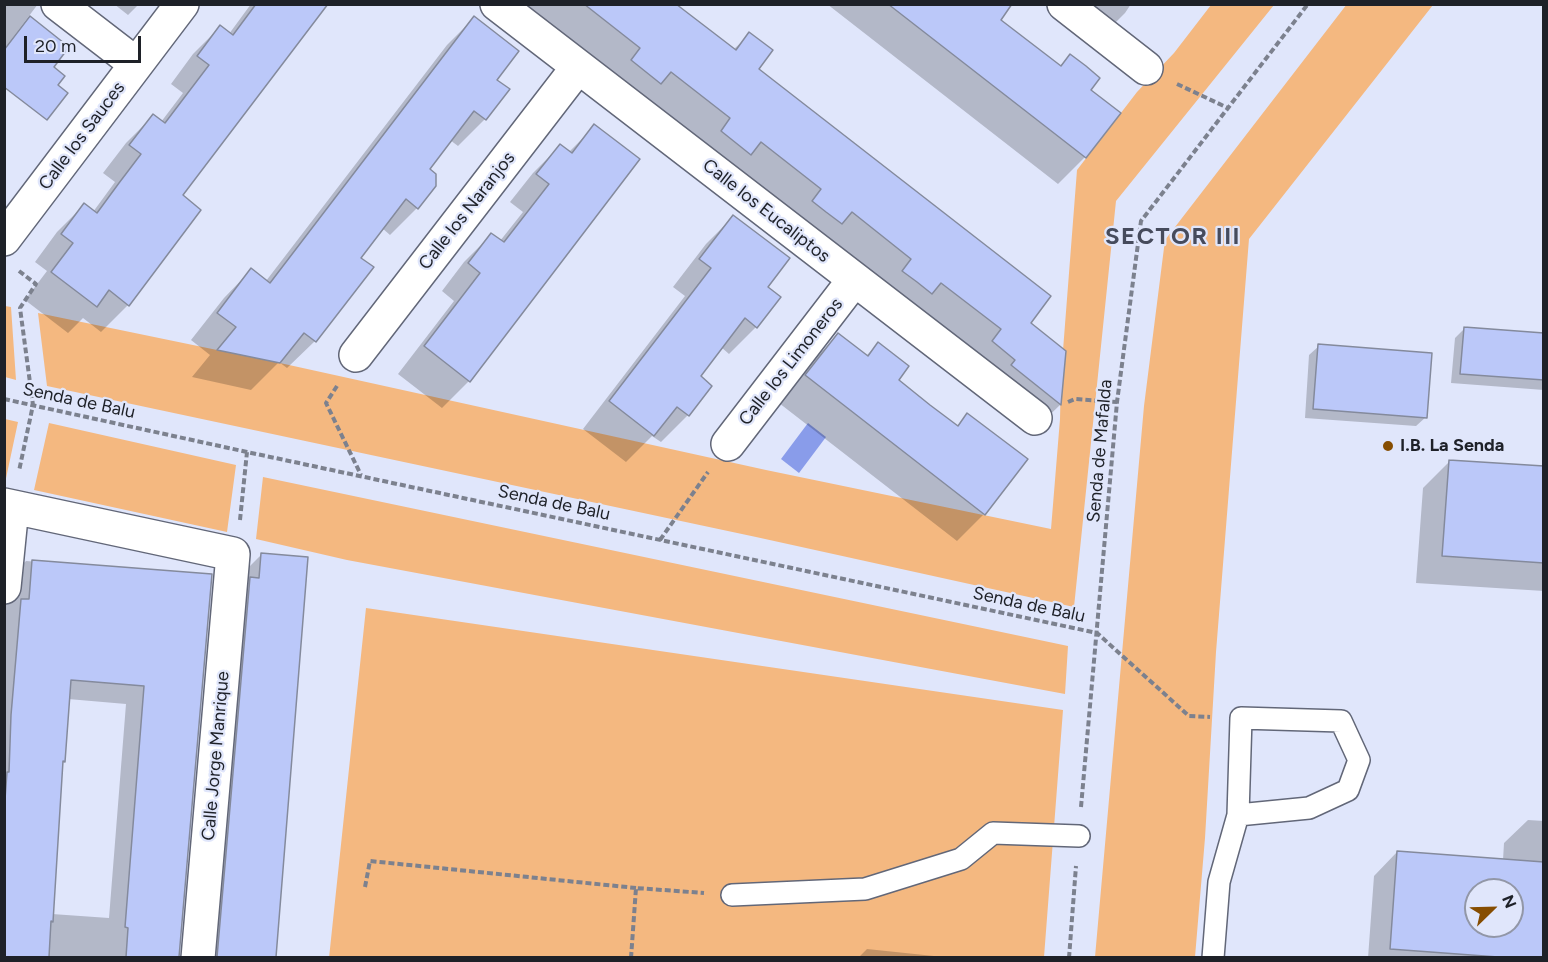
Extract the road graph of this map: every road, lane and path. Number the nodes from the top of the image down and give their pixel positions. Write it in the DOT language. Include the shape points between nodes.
graph roads {
  1 [pos="58,4"];
  2 [pos="182,4"];
  3 [pos="497,4"];
  4 [pos="1064,4"];
  5 [pos="1308,4"];
  6 [pos="136,64"];
  7 [pos="578,67"];
  8 [pos="1146,68"];
  9 [pos="1228,108"];
  10 [pos="8,252"];
  11 [pos="854,279"];
  12 [pos="356,355"];
  13 [pos="4,399"];
  14 [pos="1118,402"];
  15 [pos="33,405"];
  16 [pos="1035,418"];
  17 [pos="728,444"];
  18 [pos="247,452"];
  19 [pos="361,476"];
  20 [pos="8,506"];
  21 [pos="660,540"];
  22 [pos="233,554"];
  23 [pos="4,587"];
  24 [pos="1097,633"];
  25 [pos="1241,718"];
  26 [pos="1238,815"];
  27 [pos="1079,836"];
  28 [pos="365,887"];
  29 [pos="636,888"];
  30 [pos="732,895"];
  31 [pos="198,957"];
  32 [pos="631,957"];
  33 [pos="1069,957"];
  34 [pos="1213,957"];
  1 -- 6 [label="street"];
  2 -- 6 [label="street, Calle los Sauces"];
  3 -- 7 [label="street, Calle los Eucaliptos"];
  4 -- 8 [label="street"];
  5 -- 9 [label="path, Senda de Mafalda"];
  6 -- 10 [label="street, Calle los Sauces"];
  7 -- 11 [label="street, Calle los Eucaliptos"];
  7 -- 12 [label="street, Calle los Naranjos"];
  8 -- 9 [label="path"];
  9 -- 14 [label="path, Senda de Mafalda" via="1140,221"];
  10 -- 15 [label="path" via="36,285 20,308"];
  11 -- 16 [label="street, Calle los Eucaliptos"];
  11 -- 17 [label="street, Calle los Limoneros"];
  12 -- 19 [label="path" via="326,403"];
  13 -- 15 [label="path, Senda de Balu"];
  14 -- 16 [label="path" via="1075,399"];
  14 -- 24 [label="path, Senda de Mafalda"];
  15 -- 18 [label="path, Senda de Balu"];
  15 -- 20 [label="path"];
  17 -- 21 [label="path"];
  18 -- 19 [label="path, Senda de Balu"];
  18 -- 22 [label="path"];
  19 -- 21 [label="path, Senda de Balu"];
  20 -- 22 [label="street"];
  20 -- 23 [label="street"];
  21 -- 24 [label="path, Senda de Balu"];
  22 -- 31 [label="street, Calle Jorge Manrique"];
  24 -- 25 [label="path" via="1189,716"];
  24 -- 27 [label="path, Senda de Mafalda"];
  25 -- 26 [label="lane"];
  25 -- 26 [label="lane" via="1341,721 1359,760 1348,790 1319,804"];
  26 -- 34 [label="lane" via="1219,882"];
  27 -- 30 [label="lane" via="993,833 961,859 866,889"];
  27 -- 33 [label="path, Senda de Mafalda"];
  28 -- 29 [label="path" via="370,861"];
  29 -- 30 [label="path"];
  29 -- 32 [label="path"];
}
